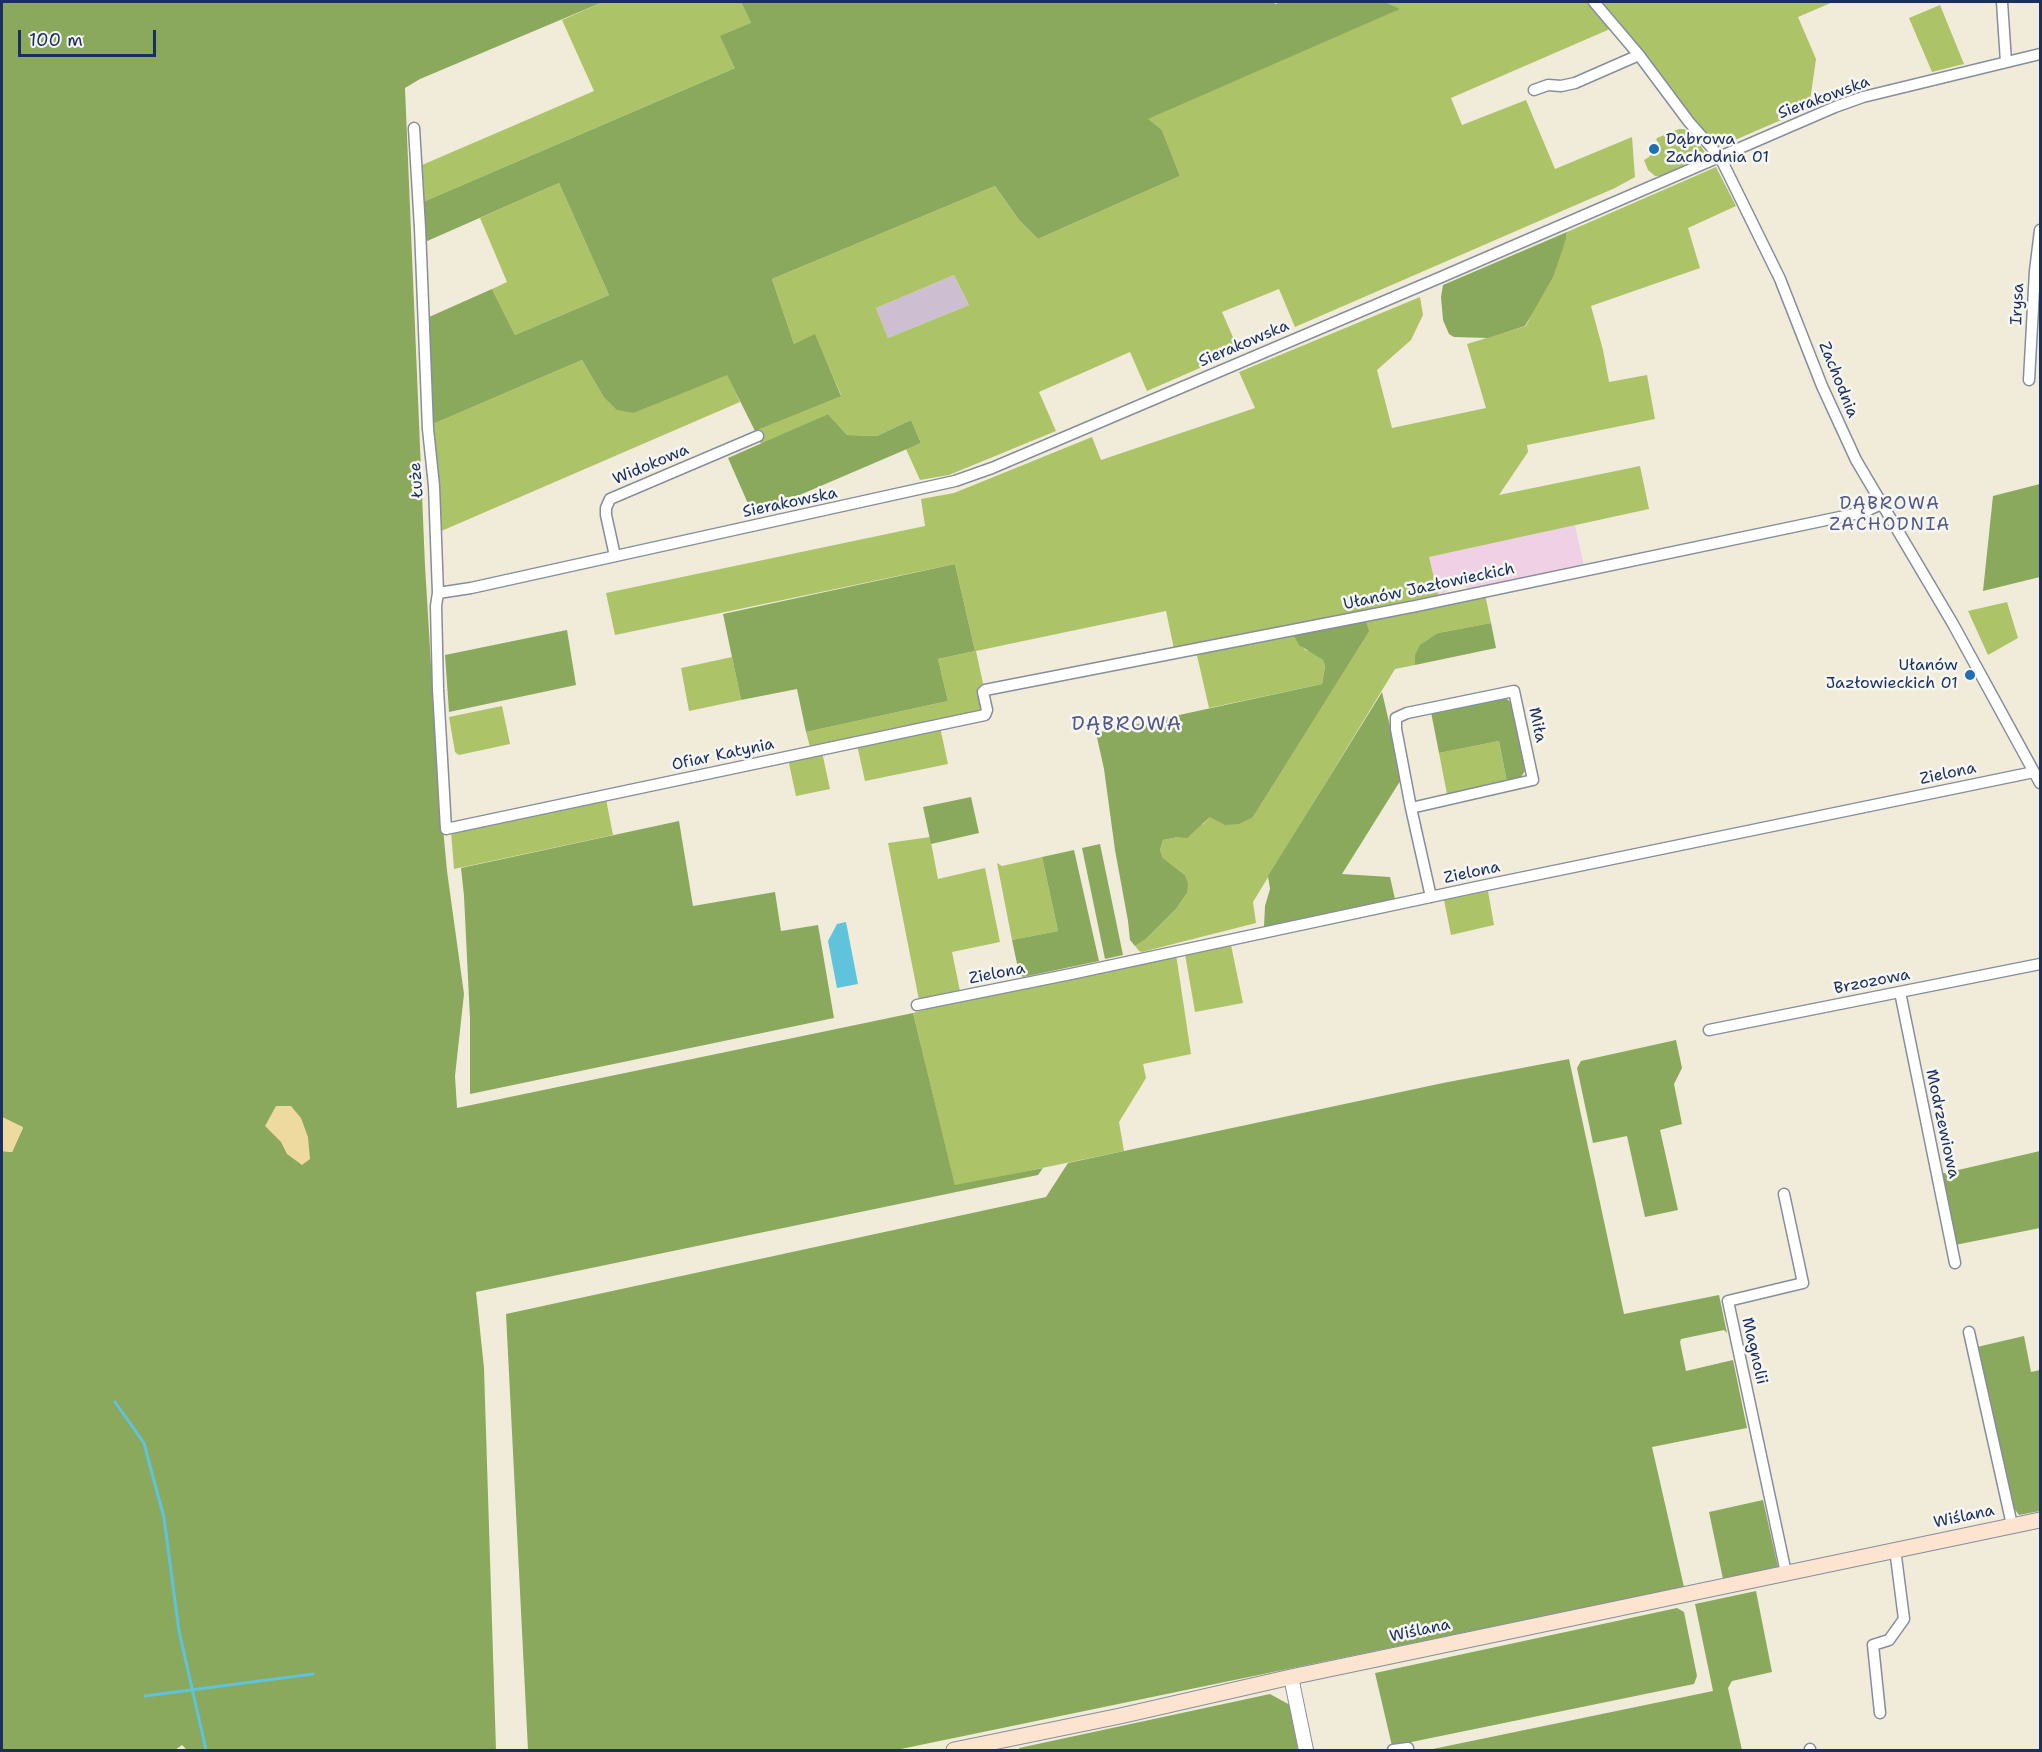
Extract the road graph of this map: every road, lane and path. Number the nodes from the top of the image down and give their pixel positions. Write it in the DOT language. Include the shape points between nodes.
graph roads {
  1 [pos="1594,2"];
  2 [pos="2002,2"];
  3 [pos="2040,54"];
  4 [pos="1639,55"];
  5 [pos="2006,62"];
  6 [pos="1534,90"];
  7 [pos="414,128"];
  8 [pos="1720,157"];
  9 [pos="2040,230"];
  10 [pos="2029,380"];
  11 [pos="758,436"];
  12 [pos="1881,504"];
  13 [pos="615,556"];
  14 [pos="438,593"];
  15 [pos="983,694"];
  16 [pos="2034,772"];
  17 [pos="2040,783"];
  18 [pos="1411,808"];
  19 [pos="446,829"];
  20 [pos="1431,897"];
  21 [pos="2040,963"];
  22 [pos="1900,992"];
  23 [pos="917,1005"];
  24 [pos="1709,1030"];
  25 [pos="1784,1194"];
  26 [pos="1955,1263"];
  27 [pos="1969,1332"];
  28 [pos="2040,1520"];
  29 [pos="2012,1525"];
  30 [pos="1895,1549"];
  31 [pos="1786,1573"];
  32 [pos="1291,1677"];
  33 [pos="1880,1713"];
  34 [pos="1408,1748"];
  35 [pos="954,1750"];
  36 [pos="1306,1750"];
  37 [pos="1394,1750"];
  1 -- 4 [label="street, Zachodnia"];
  2 -- 5 [label="street"];
  3 -- 5 [label="street, Sierakowska"];
  4 -- 6 [label="street" via="1575,83"];
  4 -- 8 [label="street, Zachodnia"];
  5 -- 8 [label="street, Sierakowska" via="1863,97"];
  7 -- 14 [label="street, Łuże"];
  8 -- 12 [label="street, Zachodnia" via="1780,279 1856,460"];
  8 -- 13 [label="street, Sierakowska" via="992,468 955,481"];
  9 -- 10 [label="street, Irysa"];
  11 -- 13 [label="street, Widokowa" via="610,499 606,515"];
  12 -- 15 [label="street, Ułanów Jazłowieckich" via="1864,512 1416,606 986,690"];
  12 -- 16 [label="street, Zachodnia" via="1953,624"];
  13 -- 14 [label="street, Sierakowska"];
  14 -- 19 [label="street, Łuże" via="438,689"];
  15 -- 19 [label="street, Ofiar Katynia" via="985,716"];
  16 -- 17 [label="street, Zachodnia"];
  16 -- 20 [label="street, Zielona"];
  18 -- 18 [label="street, Miła" via="1396,718 1514,691 1533,780"];
  18 -- 20 [label="street, Miła"];
  20 -- 23 [label="street, Zielona"];
  21 -- 22 [label="street, Brzozowa"];
  22 -- 24 [label="street, Brzozowa"];
  22 -- 26 [label="street, Modrzewiowa"];
  25 -- 31 [label="street, Magnolii" via="1803,1284 1728,1301"];
  27 -- 29 [label="street"];
  28 -- 29 [label="main road, Wiślana"];
  29 -- 30 [label="main road, Wiślana"];
  30 -- 31 [label="main road, Wiślana"];
  30 -- 33 [label="street" via="1904,1619 1889,1640 1873,1645"];
  31 -- 32 [label="main road, Wiślana"];
  32 -- 35 [label="main road, Wiślana"];
  32 -- 36 [label="street"];
  34 -- 37 [label="street"];
}
